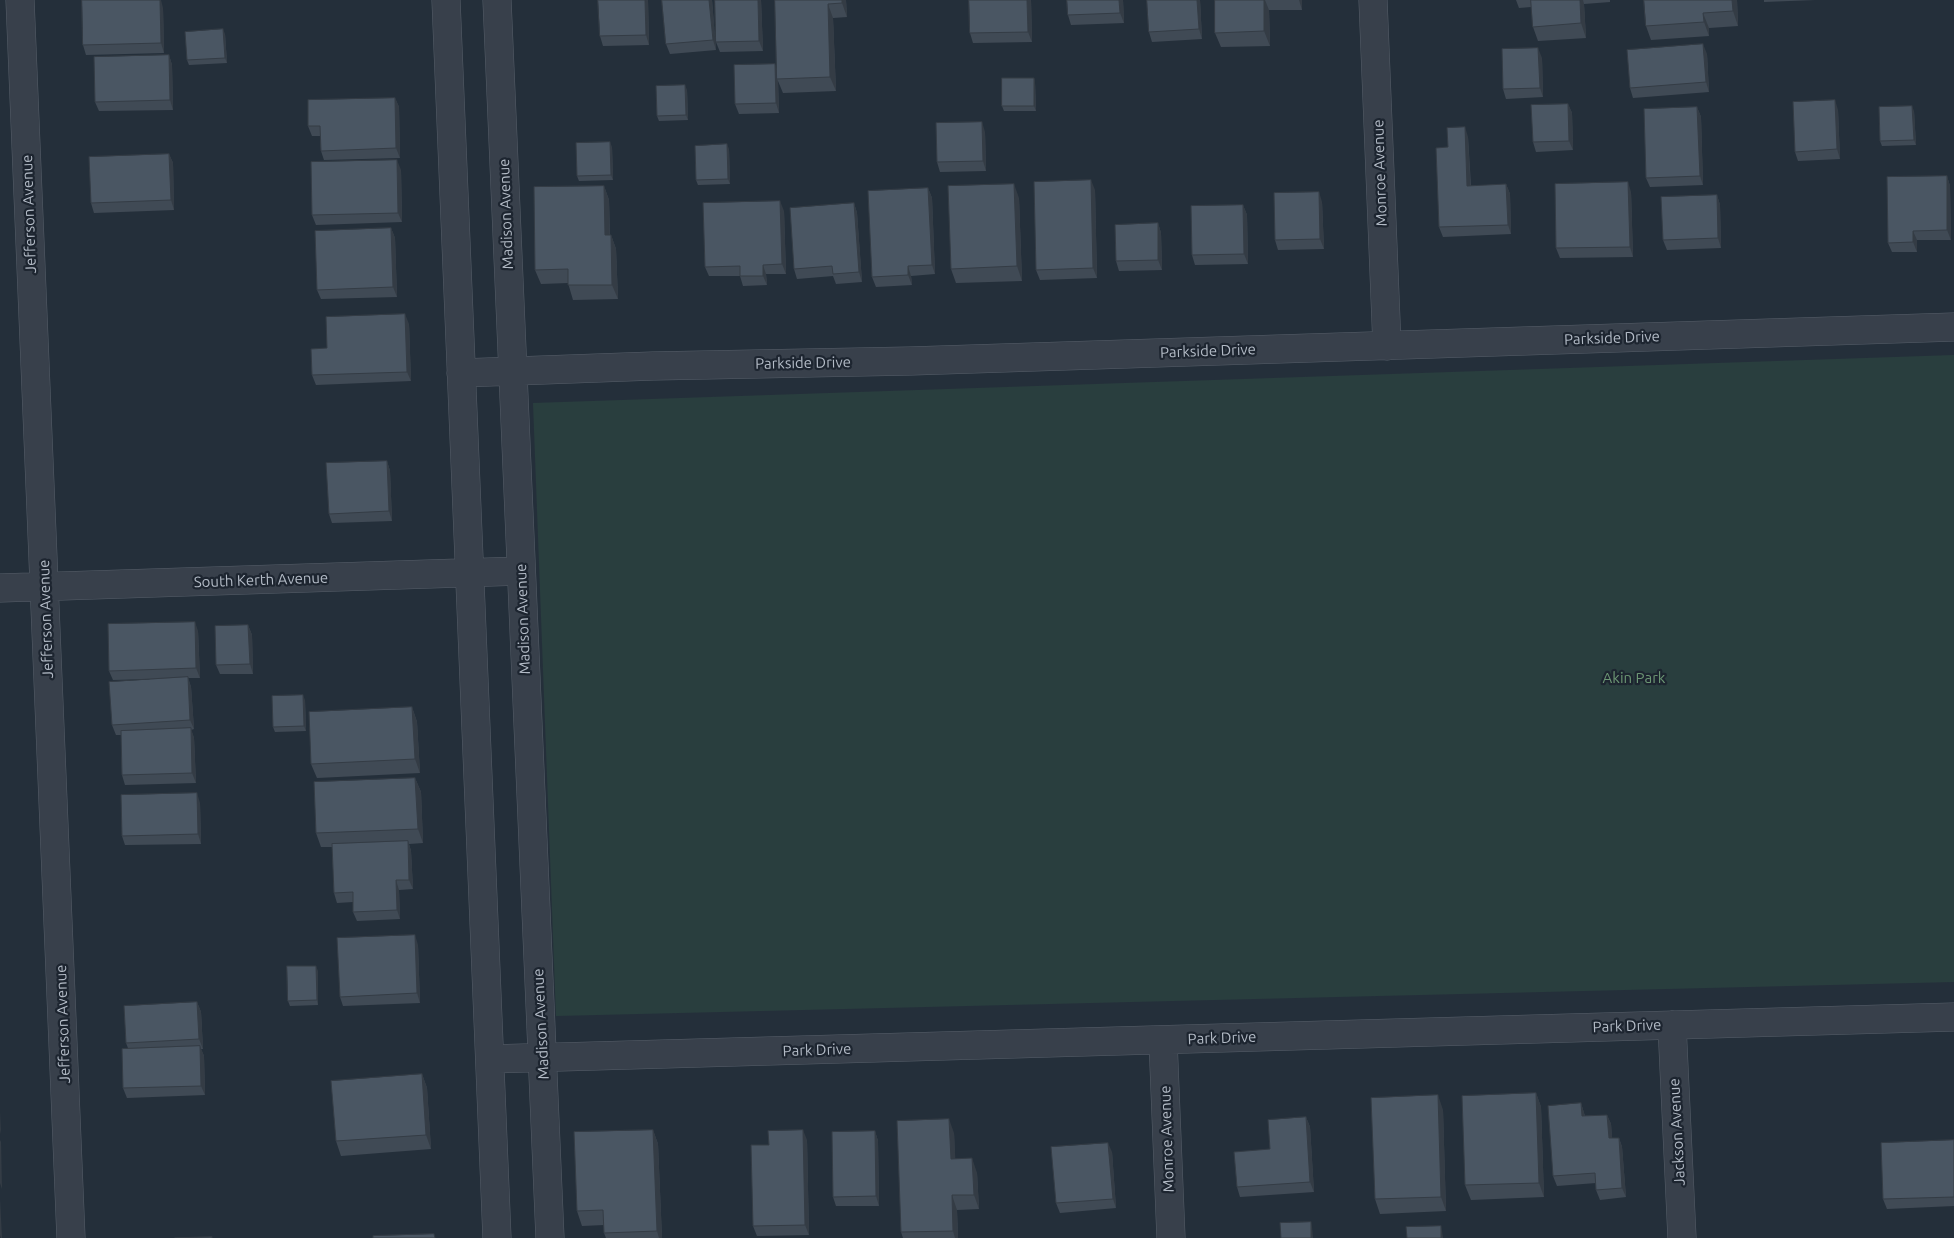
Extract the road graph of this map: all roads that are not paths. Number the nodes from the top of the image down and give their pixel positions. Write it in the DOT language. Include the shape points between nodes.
graph roads {
  1 [pos="20,0"];
  2 [pos="446,0"];
  3 [pos="497,0"];
  4 [pos="1373,0"];
  5 [pos="1954,327"];
  6 [pos="1387,346"];
  7 [pos="512,371"];
  8 [pos="461,373"];
  9 [pos="521,571"];
  10 [pos="470,573"];
  11 [pos="45,587"];
  12 [pos="0,588"];
  13 [pos="1954,1017"];
  14 [pos="1672,1025"];
  15 [pos="1163,1040"];
  16 [pos="542,1058"];
  17 [pos="490,1060"];
  18 [pos="72,1238"];
  19 [pos="497,1238"];
  20 [pos="550,1238"];
  21 [pos="1171,1238"];
  22 [pos="1682,1238"];
  1 -- 11 [label="street, Jefferson Avenue"];
  2 -- 8 [label="street"];
  3 -- 7 [label="street, Madison Avenue"];
  4 -- 6 [label="street, Monroe Avenue"];
  5 -- 6 [label="street, Parkside Drive"];
  6 -- 7 [label="street, Parkside Drive"];
  7 -- 8 [label="street, Parkside Drive"];
  7 -- 9 [label="street, Madison Avenue"];
  8 -- 10 [label="street"];
  9 -- 10 [label="street, South Kerth Avenue"];
  9 -- 16 [label="street, Madison Avenue"];
  10 -- 11 [label="street, South Kerth Avenue"];
  10 -- 17 [label="street"];
  11 -- 12 [label="street, South Kerth Avenue"];
  11 -- 18 [label="street, Jefferson Avenue"];
  13 -- 14 [label="street, Park Drive"];
  14 -- 15 [label="street, Park Drive"];
  14 -- 22 [label="street, Jackson Avenue"];
  15 -- 16 [label="street, Park Drive"];
  15 -- 21 [label="street, Monroe Avenue"];
  16 -- 17 [label="street, Park Drive"];
  16 -- 20 [label="street, Madison Avenue"];
  17 -- 19 [label="street"];
}
